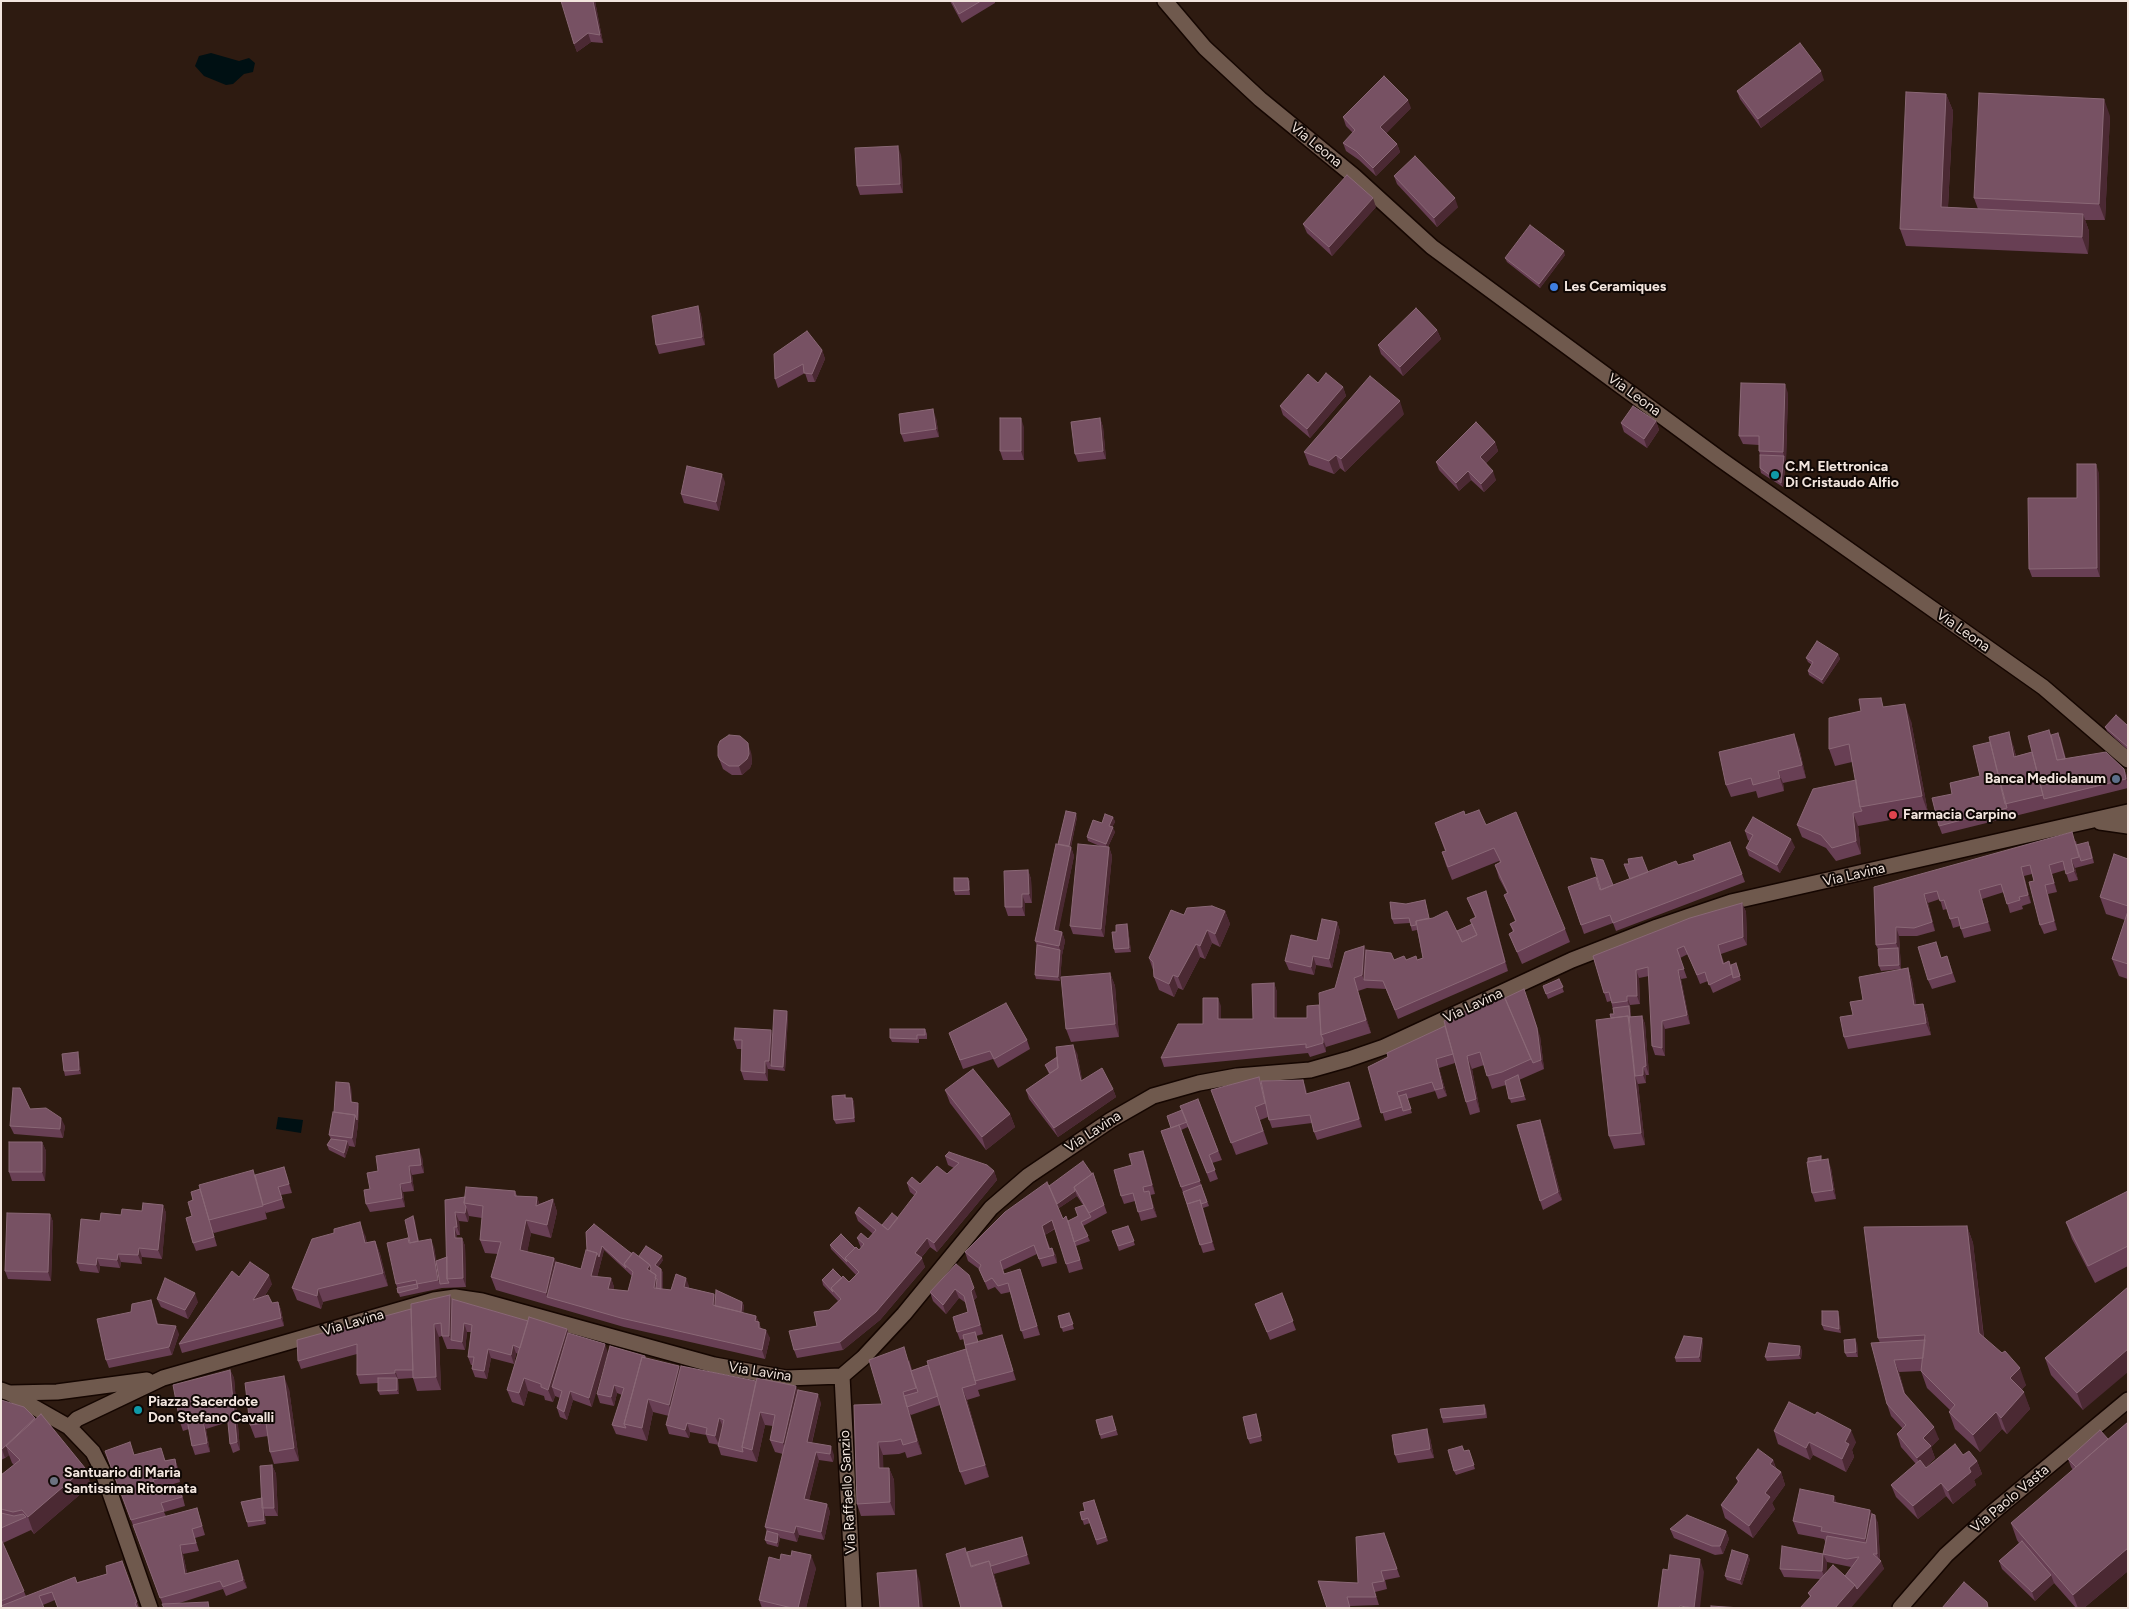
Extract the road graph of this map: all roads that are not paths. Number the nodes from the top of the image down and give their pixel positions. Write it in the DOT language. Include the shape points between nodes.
graph roads {
  1 [pos="1165,1"];
  2 [pos="2128,760"];
  3 [pos="2128,812"];
  4 [pos="2092,821"];
  5 [pos="2128,826"];
  6 [pos="842,1376"];
  7 [pos="162,1378"];
  8 [pos="5,1392"];
  9 [pos="2128,1400"];
  10 [pos="69,1428"];
  11 [pos="150,1608"];
  12 [pos="854,1608"];
  13 [pos="1900,1608"];
  1 -- 2 [label="street, Via Leona" via="1205,48 1260,100 1354,176 1432,246 1720,459 2042,687"];
  3 -- 4 [label="street, Via Lavina"];
  4 -- 5 [label="street"];
  4 -- 6 [label="street, Via Lavina" via="1731,902 1572,960 1384,1047 1349,1059 1310,1070 1199,1082 1153,1096 1028,1176 991,1208 904,1314 864,1358"];
  6 -- 7 [label="street, Via Lavina" via="786,1378 714,1365 482,1302 455,1298 434,1300"];
  6 -- 12 [label="street, Via Raffaello Sanzio"];
  7 -- 8 [label="street, Via Lavina" via="57,1392"];
  7 -- 10 [label="street, Via Lavina" via="77,1419"];
  8 -- 10 [label="street, Via Lavina"];
  9 -- 13 [label="street, Via Paolo Vasta" via="1992,1513 1946,1555"];
  10 -- 11 [label="street, Via Lavina" via="93,1452 102,1470"];
}
